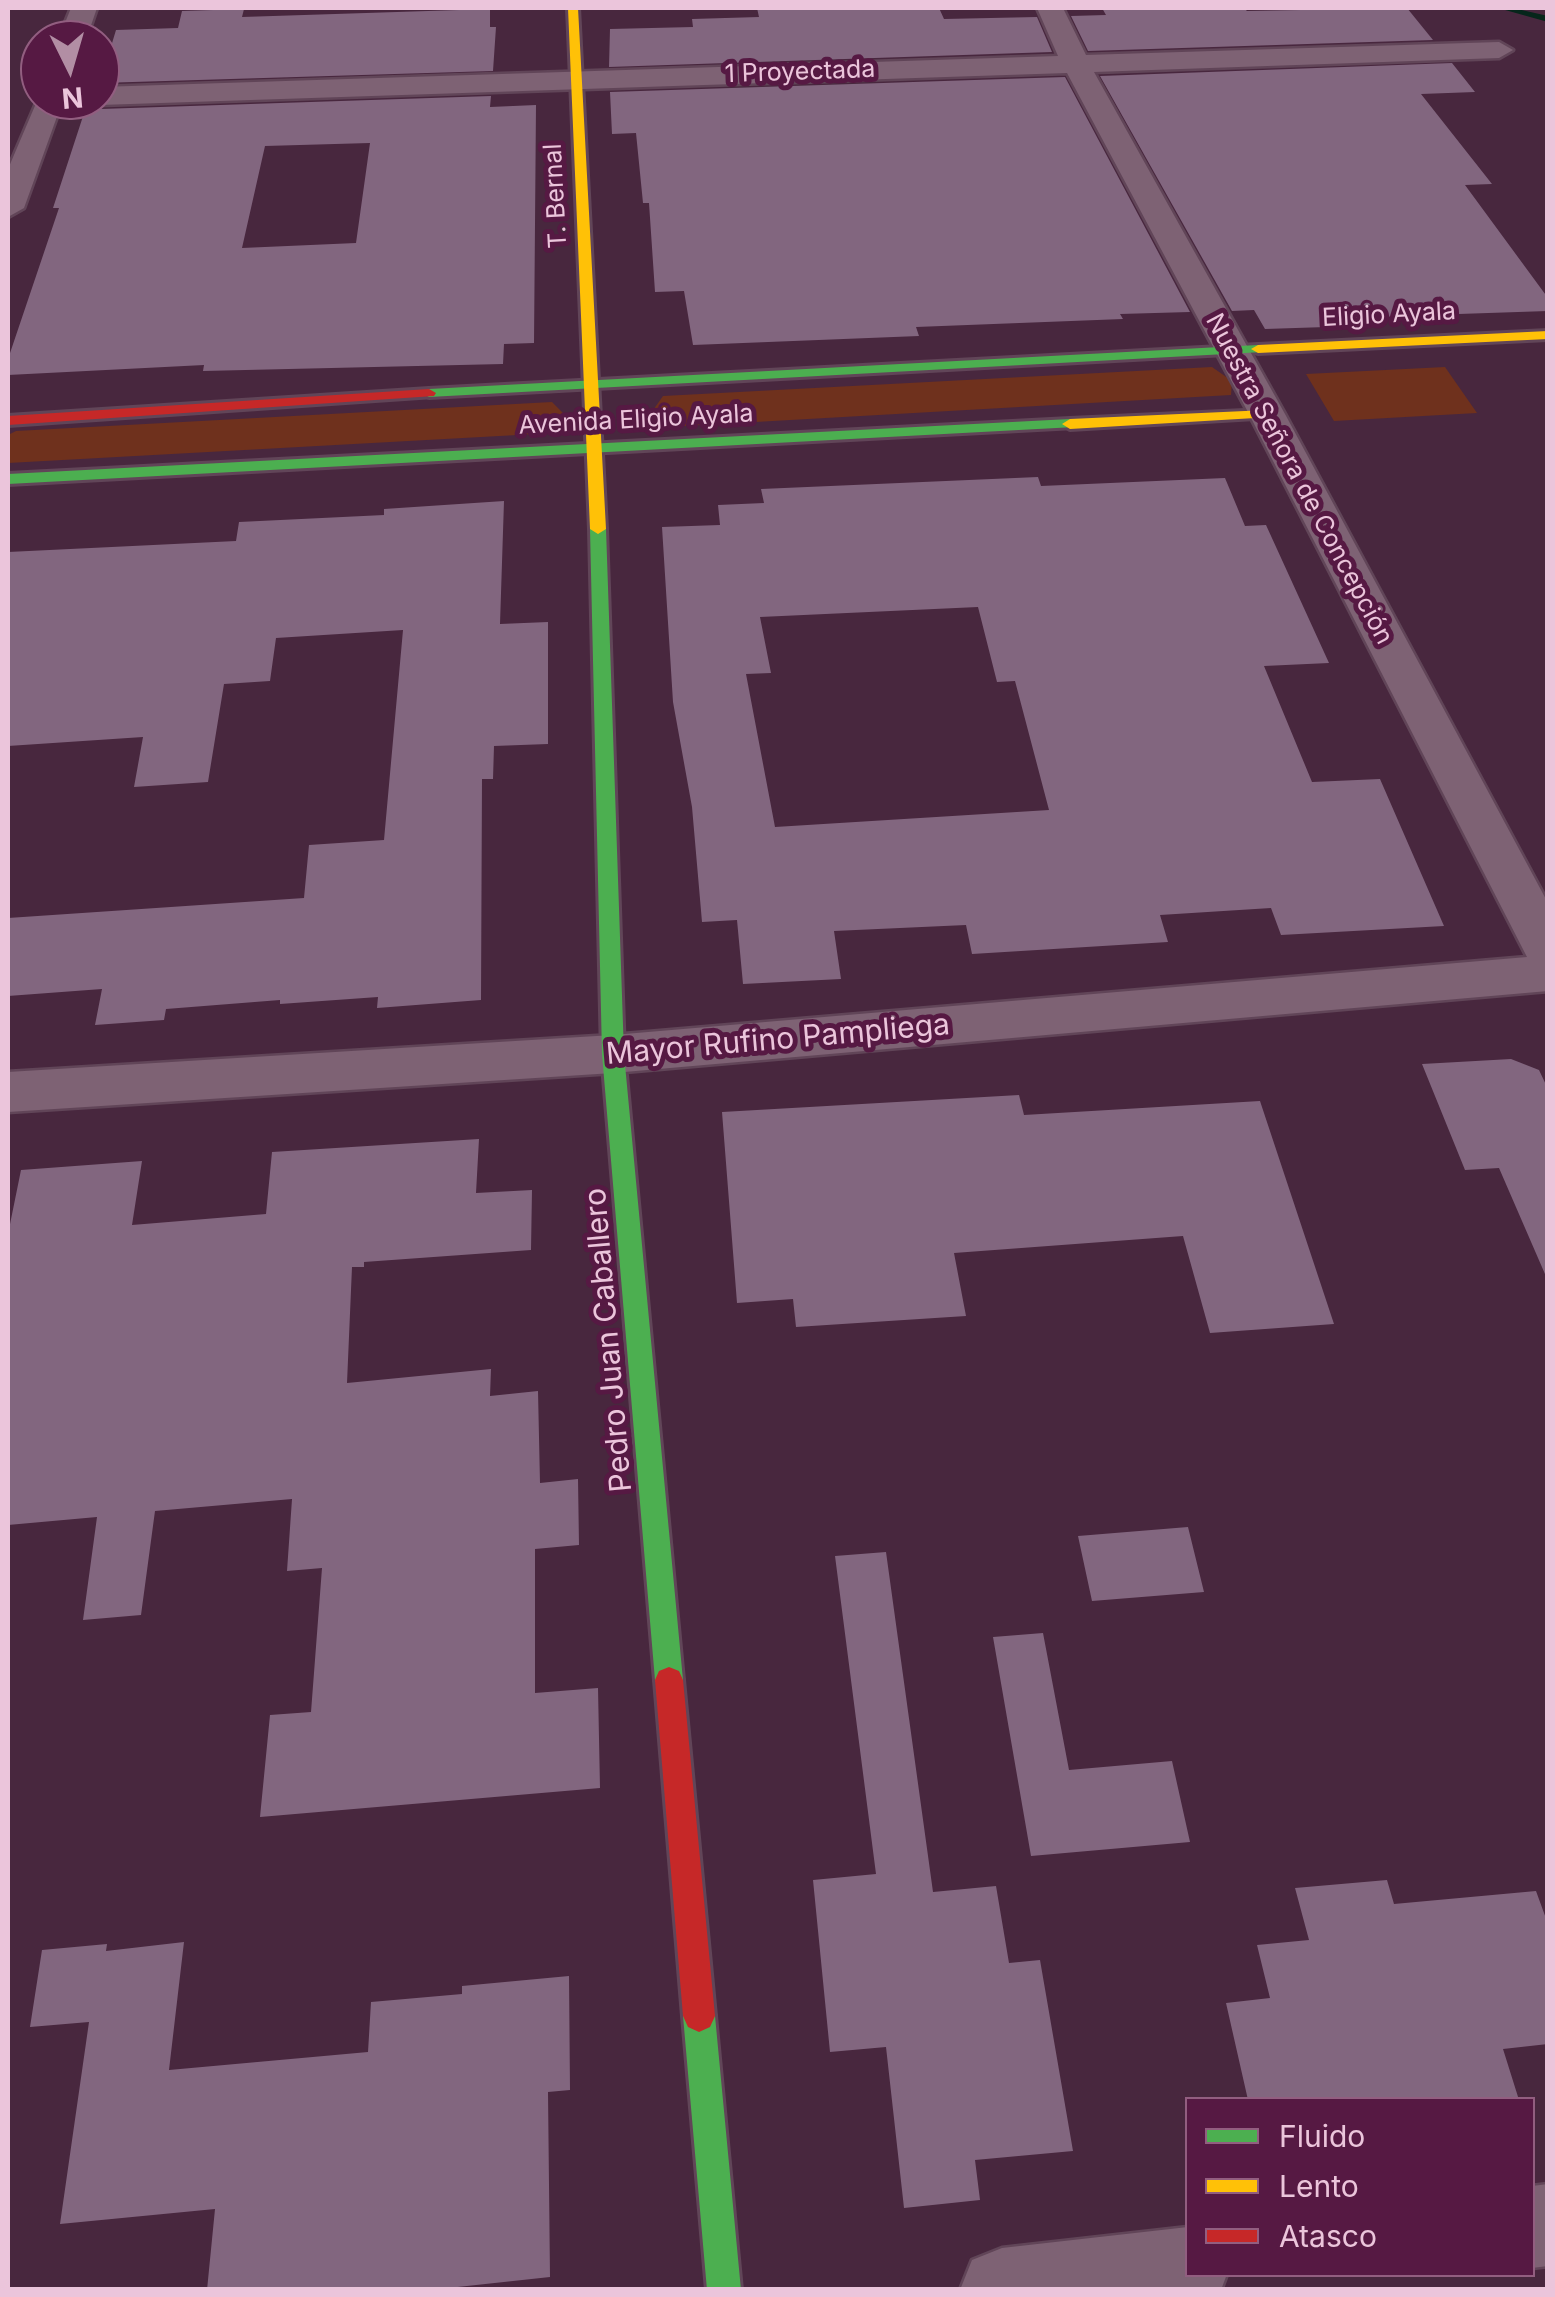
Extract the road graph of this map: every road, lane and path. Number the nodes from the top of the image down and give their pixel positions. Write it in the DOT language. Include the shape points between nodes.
graph roads {
  1 [pos="574,8"];
  2 [pos="1050,8"];
  3 [pos="1499,50"];
  4 [pos="1075,62"];
  5 [pos="577,80"];
  6 [pos="120,95"];
  7 [pos="32,120"];
  8 [pos="8,208"];
  9 [pos="1548,335"];
  10 [pos="1232,350"];
  11 [pos="594,382"];
  12 [pos="1267,414"];
  13 [pos="8,421"];
  14 [pos="593,449"];
  15 [pos="8,479"];
  16 [pos="1548,951"];
  17 [pos="1548,973"];
  18 [pos="613,1054"];
  19 [pos="8,1092"];
  20 [pos="1185,2268"];
  21 [pos="724,2290"];
  22 [pos="1002,2290"];
  1 -- 5 [label="street, T. Bernal"];
  2 -- 4 [label="street, Nuestra Señora de Concepción"];
  3 -- 4 [label="street, 1 Proyectada"];
  4 -- 5 [label="street, 1 Proyectada"];
  4 -- 10 [label="street, Nuestra Señora de Concepción"];
  5 -- 6 [label="street, 1 Proyectada"];
  5 -- 11 [label="street, T. Bernal"];
  7 -- 8 [label="street"];
  9 -- 10 [label="street, Eligio Ayala"];
  10 -- 11 [label="street, Avenida Eligio Ayala"];
  10 -- 12 [label="street, Nuestra Señora de Concepción"];
  11 -- 13 [label="street, Avenida Eligio Ayala"];
  11 -- 14 [label="street, Pedro Juan Caballero"];
  12 -- 14 [label="street, Avenida Eligio Ayala"];
  12 -- 16 [label="street, Nuestra Señora de Concepción"];
  14 -- 15 [label="street, Avenida Eligio Ayala"];
  14 -- 18 [label="street, Pedro Juan Caballero"];
  17 -- 18 [label="street, Mayor Rufino Pampliega"];
  18 -- 19 [label="street, Mayor Rufino Pampliega"];
  18 -- 21 [label="street, Pedro Juan Caballero"];
  20 -- 22 [label="street"];
}
